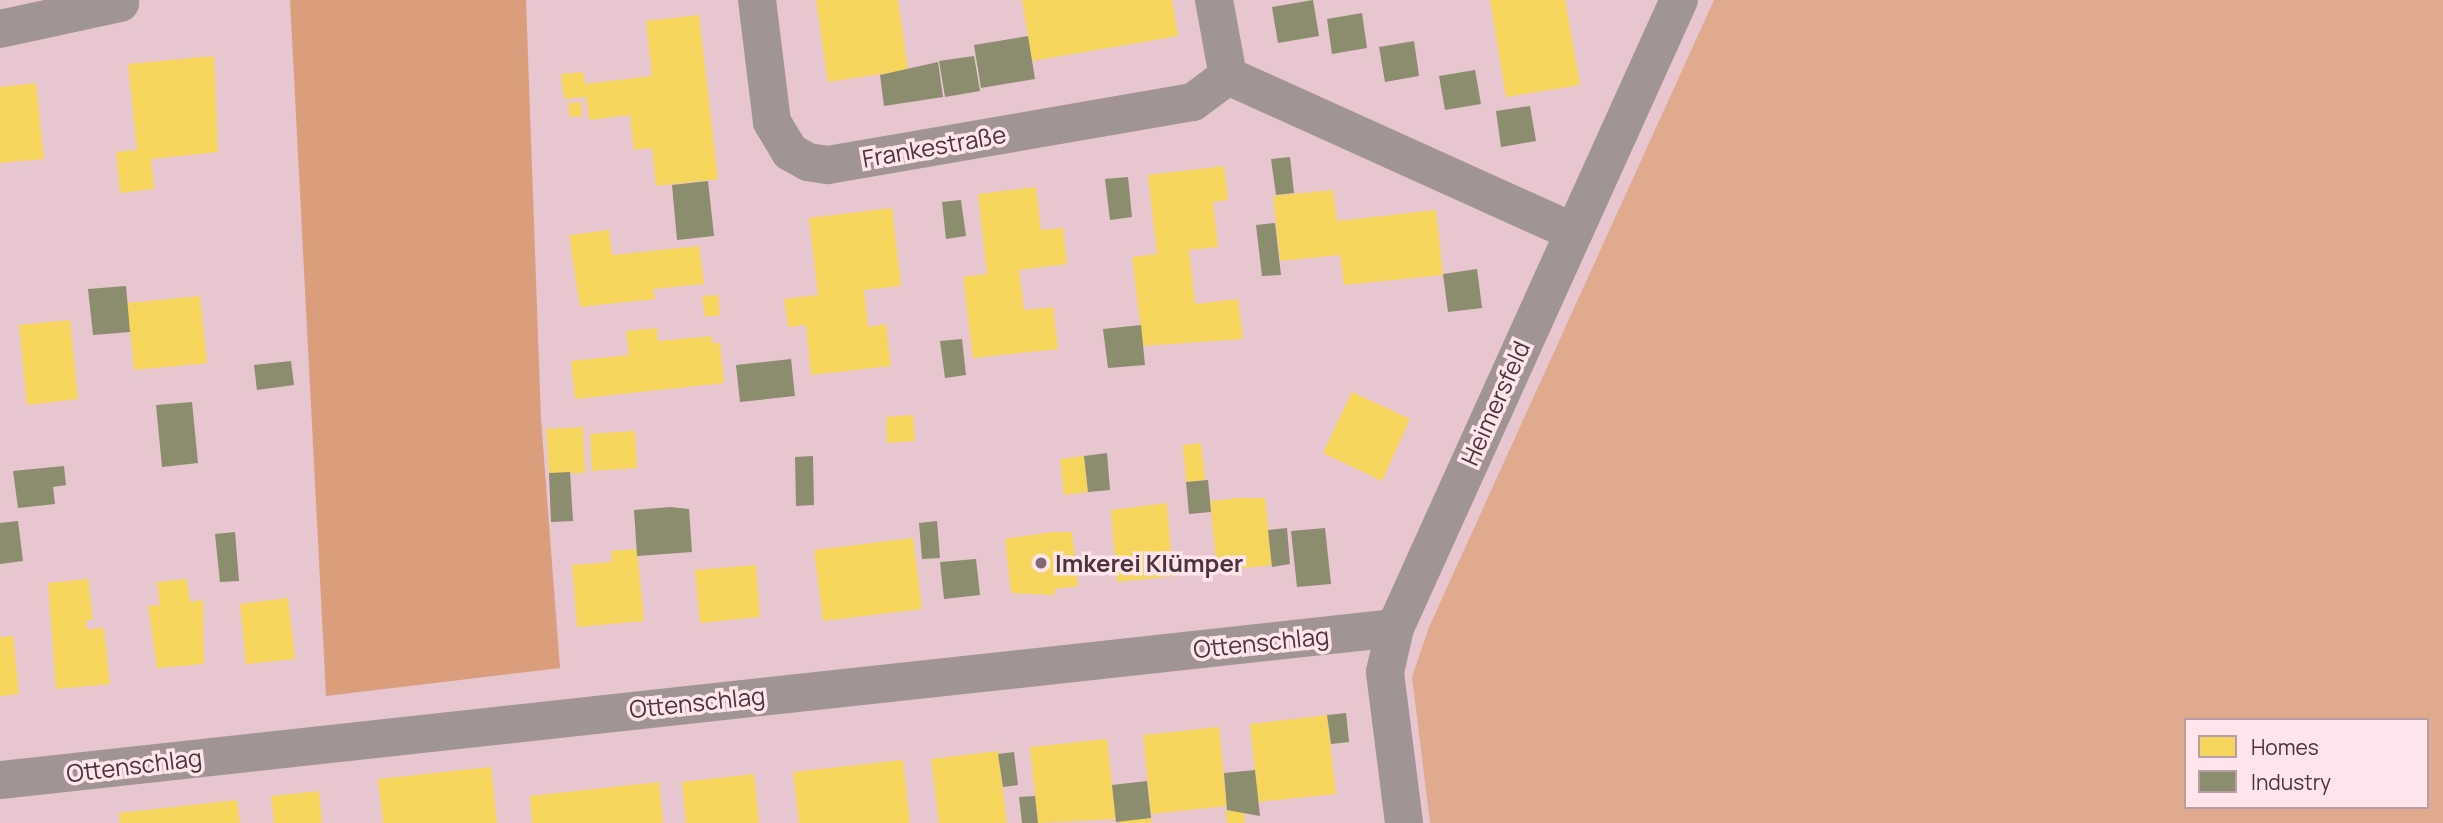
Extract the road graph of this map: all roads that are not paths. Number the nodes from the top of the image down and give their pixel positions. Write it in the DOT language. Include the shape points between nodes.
graph roads {
  1 [pos="757,0"];
  2 [pos="1214,0"];
  3 [pos="1679,0"];
  4 [pos="120,3"];
  5 [pos="0,29"];
  6 [pos="1228,76"];
  7 [pos="1572,231"];
  8 [pos="1395,628"];
  9 [pos="0,780"];
  10 [pos="1404,823"];
  1 -- 6 [label="street, Frankestraße" via="772,122 790,152 808,162 828,165 1193,102"];
  2 -- 6 [label="street"];
  3 -- 7 [label="street, Heimersfeld"];
  4 -- 5 [label="street"];
  6 -- 7 [label="street"];
  7 -- 8 [label="street, Heimersfeld"];
  8 -- 9 [label="street, Ottenschlag"];
  8 -- 10 [label="street, Heimersfeld" via="1385,672"];
}
